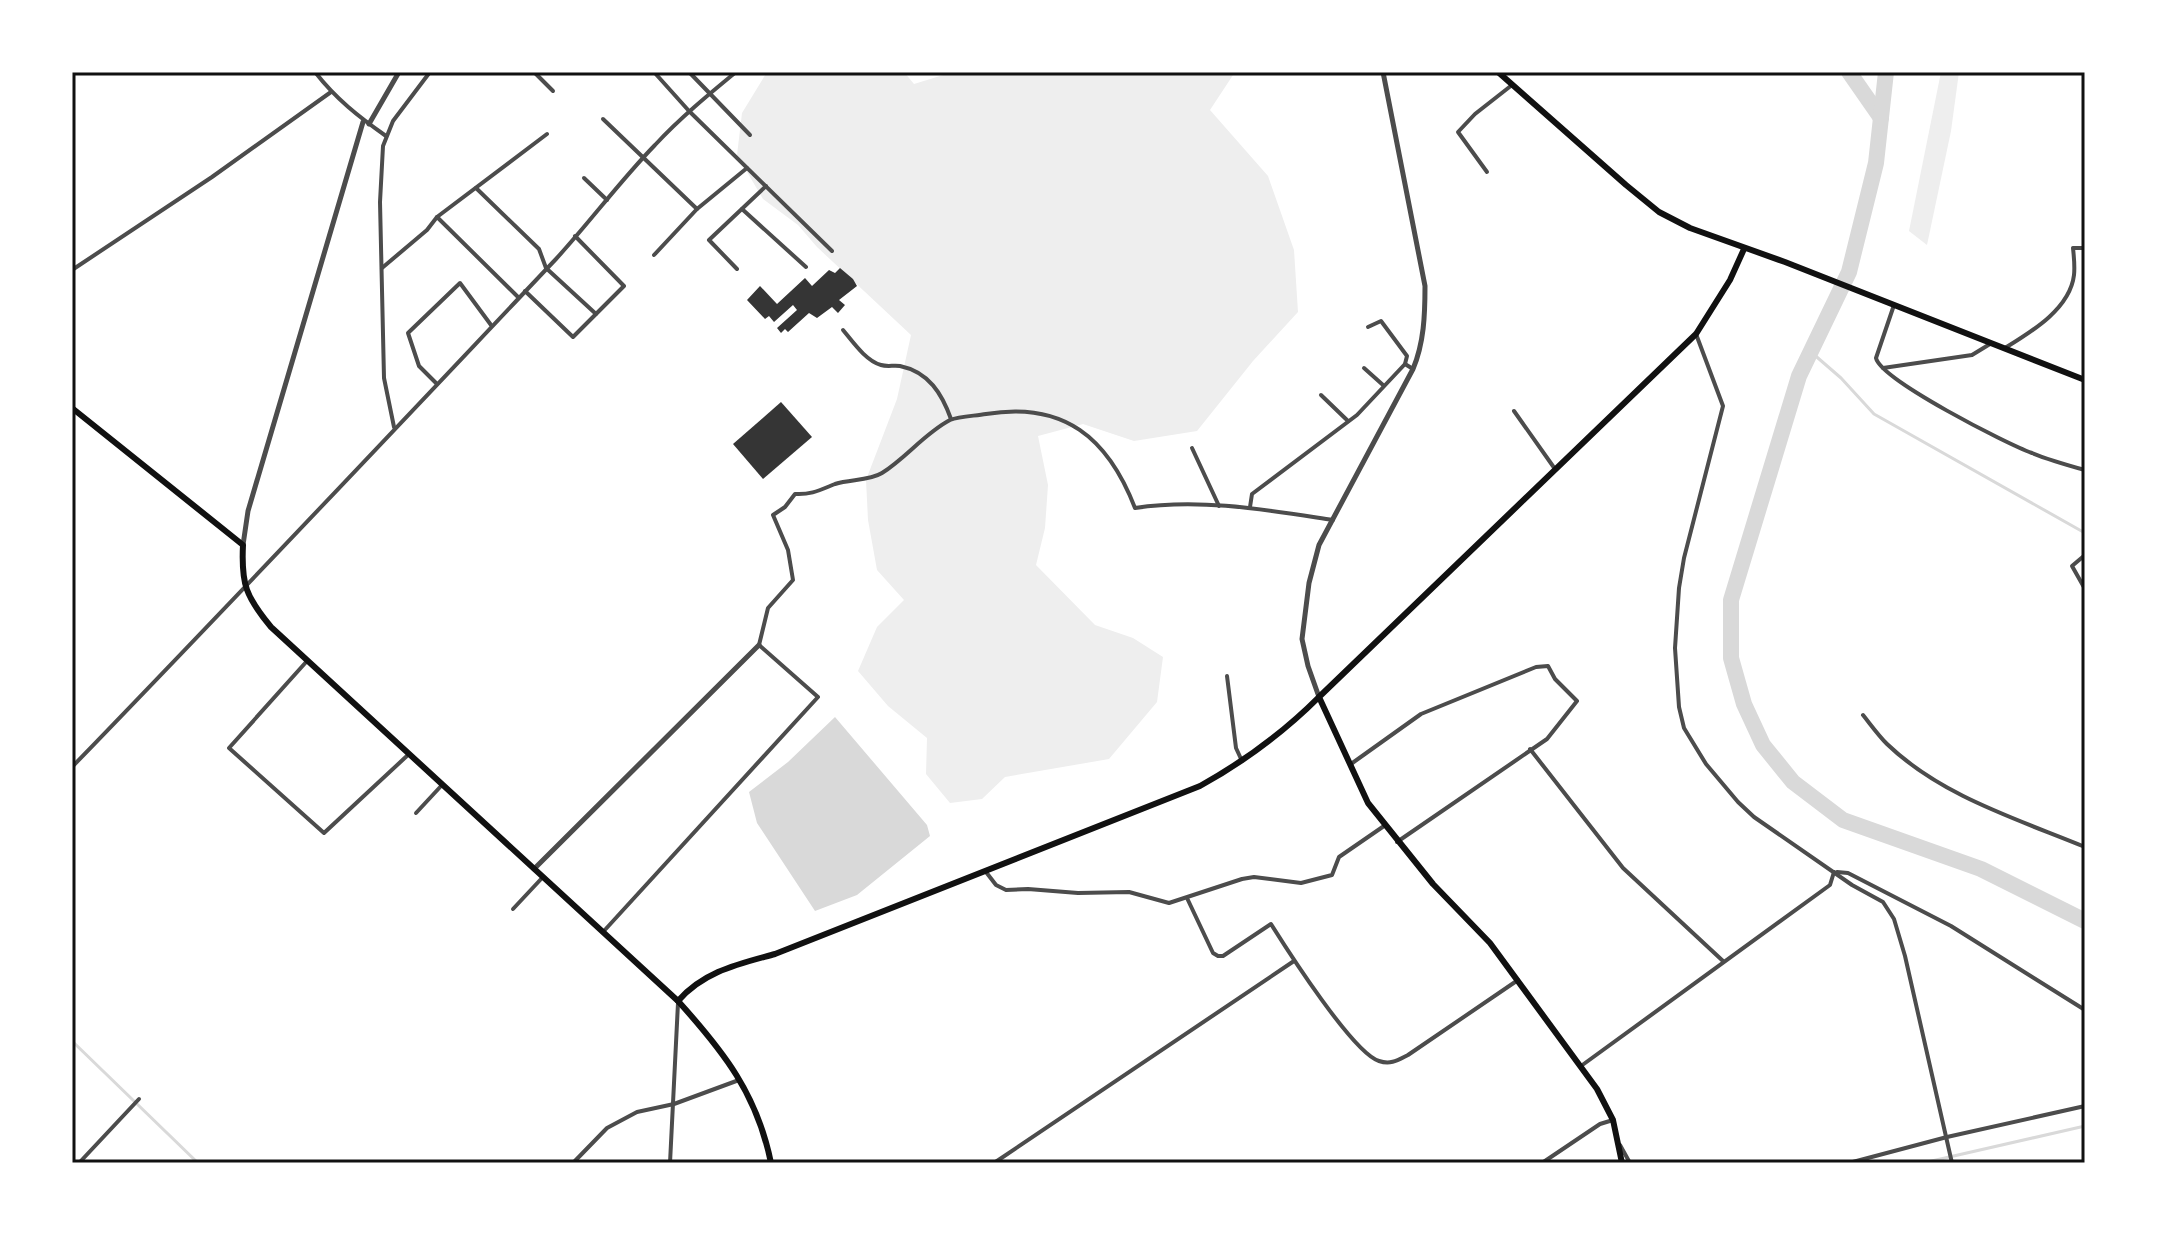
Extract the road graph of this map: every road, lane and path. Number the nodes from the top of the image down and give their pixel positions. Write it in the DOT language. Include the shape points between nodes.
graph roads {
  1 [pos="315,72"];
  2 [pos="399,72"];
  3 [pos="430,72"];
  4 [pos="534,72"];
  5 [pos="654,72"];
  6 [pos="689,72"];
  7 [pos="736,72"];
  8 [pos="1383,72"];
  9 [pos="1498,72"];
  10 [pos="1512,85"];
  11 [pos="553,91"];
  12 [pos="331,92"];
  13 [pos="711,93"];
  14 [pos="689,111"];
  15 [pos="603,119"];
  16 [pos="366,123"];
  17 [pos="547,134"];
  18 [pos="750,135"];
  19 [pos="386,136"];
  20 [pos="643,158"];
  21 [pos="747,168"];
  22 [pos="1487,172"];
  23 [pos="584,178"];
  24 [pos="766,186"];
  25 [pos="476,188"];
  26 [pos="607,200"];
  27 [pos="697,209"];
  28 [pos="742,209"];
  29 [pos="437,217"];
  30 [pos="575,236"];
  31 [pos="2085,248"];
  32 [pos="1744,249"];
  33 [pos="832,251"];
  34 [pos="654,255"];
  35 [pos="806,267"];
  36 [pos="382,268"];
  37 [pos="546,268"];
  38 [pos="737,269"];
  39 [pos="72,270"];
  40 [pos="525,291"];
  41 [pos="518,297"];
  42 [pos="1892,304"];
  43 [pos="596,314"];
  44 [pos="491,325"];
  45 [pos="1368,327"];
  46 [pos="843,330"];
  47 [pos="1696,334"];
  48 [pos="1991,343"];
  49 [pos="2005,348"];
  50 [pos="1405,364"];
  51 [pos="1364,368"];
  52 [pos="1881,368"];
  53 [pos="1413,369"];
  54 [pos="2085,380"];
  55 [pos="436,383"];
  56 [pos="1383,385"];
  57 [pos="1321,395"];
  58 [pos="72,408"];
  59 [pos="1514,411"];
  60 [pos="951,419"];
  61 [pos="1348,421"];
  62 [pos="394,427"];
  63 [pos="1192,448"];
  64 [pos="1555,469"];
  65 [pos="2085,470"];
  66 [pos="1219,506"];
  67 [pos="1250,507"];
  68 [pos="1333,520"];
  69 [pos="243,545"];
  70 [pos="2085,555"];
  71 [pos="244,587"];
  72 [pos="2085,589"];
  73 [pos="759,645"];
  74 [pos="307,661"];
  75 [pos="1227,676"];
  76 [pos="1319,697"];
  77 [pos="1863,715"];
  78 [pos="1530,749"];
  79 [pos="409,754"];
  80 [pos="1243,763"];
  81 [pos="1349,765"];
  82 [pos="72,767"];
  83 [pos="442,785"];
  84 [pos="416,813"];
  85 [pos="1384,826"];
  86 [pos="1397,842"];
  87 [pos="2085,847"];
  88 [pos="533,869"];
  89 [pos="986,872"];
  90 [pos="1834,872"];
  91 [pos="542,878"];
  92 [pos="1187,898"];
  93 [pos="513,909"];
  94 [pos="603,932"];
  95 [pos="1294,961"];
  96 [pos="1723,961"];
  97 [pos="1519,979"];
  98 [pos="678,1001"];
  99 [pos="2085,1010"];
  100 [pos="1581,1066"];
  101 [pos="741,1079"];
  102 [pos="139,1099"];
  103 [pos="674,1104"];
  104 [pos="2085,1106"];
  105 [pos="1613,1120"];
  106 [pos="1947,1137"];
  107 [pos="1619,1144"];
  108 [pos="79,1163"];
  109 [pos="573,1163"];
  110 [pos="670,1163"];
  111 [pos="771,1163"];
  112 [pos="994,1163"];
  113 [pos="1542,1163"];
  114 [pos="1622,1163"];
  115 [pos="1630,1163"];
  116 [pos="1849,1163"];
  117 [pos="1952,1163"];
  1 -- 12 [label="street"];
  2 -- 16 [label="street"];
  3 -- 19 [label="street"];
  4 -- 11 [label="street"];
  5 -- 14 [label="street"];
  6 -- 13 [label="street"];
  7 -- 13 [label="street"];
  8 -- 53 [label="street" via="1425,286 1424,321"];
  9 -- 10 [label="main road"];
  10 -- 22 [label="street" via="1458,132"];
  10 -- 32 [label="main road" via="1659,212"];
  12 -- 16 [label="street"];
  12 -- 39 [label="street"];
  13 -- 14 [label="street"];
  13 -- 18 [label="street"];
  14 -- 20 [label="street"];
  14 -- 21 [label="street"];
  15 -- 20 [label="street"];
  16 -- 19 [label="street"];
  16 -- 69 [label="street" via="248,511"];
  17 -- 25 [label="street"];
  19 -- 36 [label="street"];
  20 -- 26 [label="street"];
  20 -- 27 [label="street"];
  21 -- 24 [label="street"];
  21 -- 27 [label="street"];
  23 -- 26 [label="street"];
  24 -- 28 [label="street"];
  24 -- 33 [label="street"];
  25 -- 29 [label="street"];
  25 -- 37 [label="street" via="539,249"];
  26 -- 30 [label="street"];
  27 -- 34 [label="street"];
  28 -- 35 [label="street"];
  28 -- 38 [label="street" via="709,240"];
  29 -- 36 [label="street"];
  29 -- 41 [label="street"];
  30 -- 37 [label="street"];
  30 -- 43 [label="street" via="624,286"];
  31 -- 49 [label="street" via="2073,248 2074,277 2052,314"];
  32 -- 42 [label="main road"];
  32 -- 47 [label="main road"];
  36 -- 62 [label="street" via="384,378"];
  37 -- 40 [label="street"];
  37 -- 43 [label="street"];
  40 -- 41 [label="street"];
  40 -- 43 [label="street" via="573,337"];
  41 -- 44 [label="street"];
  42 -- 48 [label="main road"];
  42 -- 52 [label="street" via="1876,358"];
  44 -- 55 [label="street"];
  44 -- 55 [label="street" via="460,283 408,333 419,366"];
  45 -- 50 [label="street" via="1381,321 1407,356"];
  46 -- 60 [label="street" via="879,365 901,366 929,379"];
  47 -- 64 [label="main road"];
  47 -- 90 [label="street" via="1723,406 1679,588 1675,648 1684,728 1738,802"];
  48 -- 49 [label="main road"];
  48 -- 52 [label="street" via="1972,355"];
  49 -- 54 [label="main road"];
  50 -- 53 [label="street"];
  50 -- 56 [label="street"];
  51 -- 56 [label="street"];
  52 -- 65 [label="street" via="1917,394 2030,453"];
  53 -- 68 [label="street"];
  55 -- 62 [label="street"];
  56 -- 61 [label="street"];
  57 -- 61 [label="street"];
  58 -- 69 [label="main road"];
  59 -- 64 [label="street"];
  60 -- 66 [label="street" via="1022,410 1046,415 1078,427 1096,441 1135,508"];
  60 -- 73 [label="street" via="880,475 810,495 795,494 773,515 788,550 793,580 768,608"];
  61 -- 67 [label="street" via="1252,494"];
  62 -- 71 [label="street"];
  63 -- 66 [label="street"];
  64 -- 76 [label="main road"];
  66 -- 67 [label="street"];
  67 -- 68 [label="street"];
  68 -- 76 [label="street" via="1319,545 1303,619 1302,639"];
  69 -- 71 [label="main road"];
  70 -- 72 [label="street" via="2072,566"];
  71 -- 74 [label="main road" via="271,627"];
  71 -- 82 [label="street"];
  73 -- 88 [label="street"];
  73 -- 94 [label="street" via="818,697"];
  74 -- 79 [label="main road"];
  74 -- 79 [label="street" via="229,748 324,833"];
  75 -- 80 [label="street" via="1236,748"];
  76 -- 80 [label="main road"];
  76 -- 81 [label="main road"];
  77 -- 87 [label="street" via="1921,770 1986,808"];
  78 -- 81 [label="street" via="1547,739 1577,701 1548,666 1421,714"];
  78 -- 86 [label="street"];
  78 -- 96 [label="street" via="1623,868"];
  79 -- 83 [label="main road"];
  80 -- 89 [label="main road" via="1200,786"];
  81 -- 85 [label="main road"];
  83 -- 84 [label="street"];
  83 -- 88 [label="main road"];
  85 -- 86 [label="main road"];
  85 -- 92 [label="street" via="1339,857 1332,875 1301,883 1254,877"];
  86 -- 97 [label="main road"];
  88 -- 91 [label="main road"];
  89 -- 92 [label="street" via="1006,890 1129,892 1169,903"];
  89 -- 98 [label="main road" via="775,954 722,969 692,984"];
  90 -- 96 [label="street" via="1830,885"];
  90 -- 99 [label="street" via="1848,873 1951,926"];
  90 -- 106 [label="street" via="1883,902 1894,919"];
  91 -- 93 [label="street"];
  91 -- 94 [label="main road"];
  92 -- 95 [label="street" via="1218,956 1271,924"];
  94 -- 98 [label="main road"];
  95 -- 97 [label="street" via="1368,1054 1393,1063"];
  95 -- 112 [label="street"];
  96 -- 100 [label="street"];
  97 -- 100 [label="main road"];
  98 -- 101 [label="main road"];
  98 -- 103 [label="street"];
  100 -- 105 [label="main road"];
  101 -- 103 [label="street"];
  101 -- 111 [label="main road"];
  102 -- 108 [label="street"];
  103 -- 109 [label="street" via="637,1112 607,1128"];
  103 -- 110 [label="street"];
  104 -- 106 [label="street"];
  105 -- 107 [label="main road"];
  105 -- 113 [label="street"];
  106 -- 116 [label="street"];
  106 -- 117 [label="street"];
  107 -- 114 [label="main road"];
  107 -- 115 [label="street"];
}
